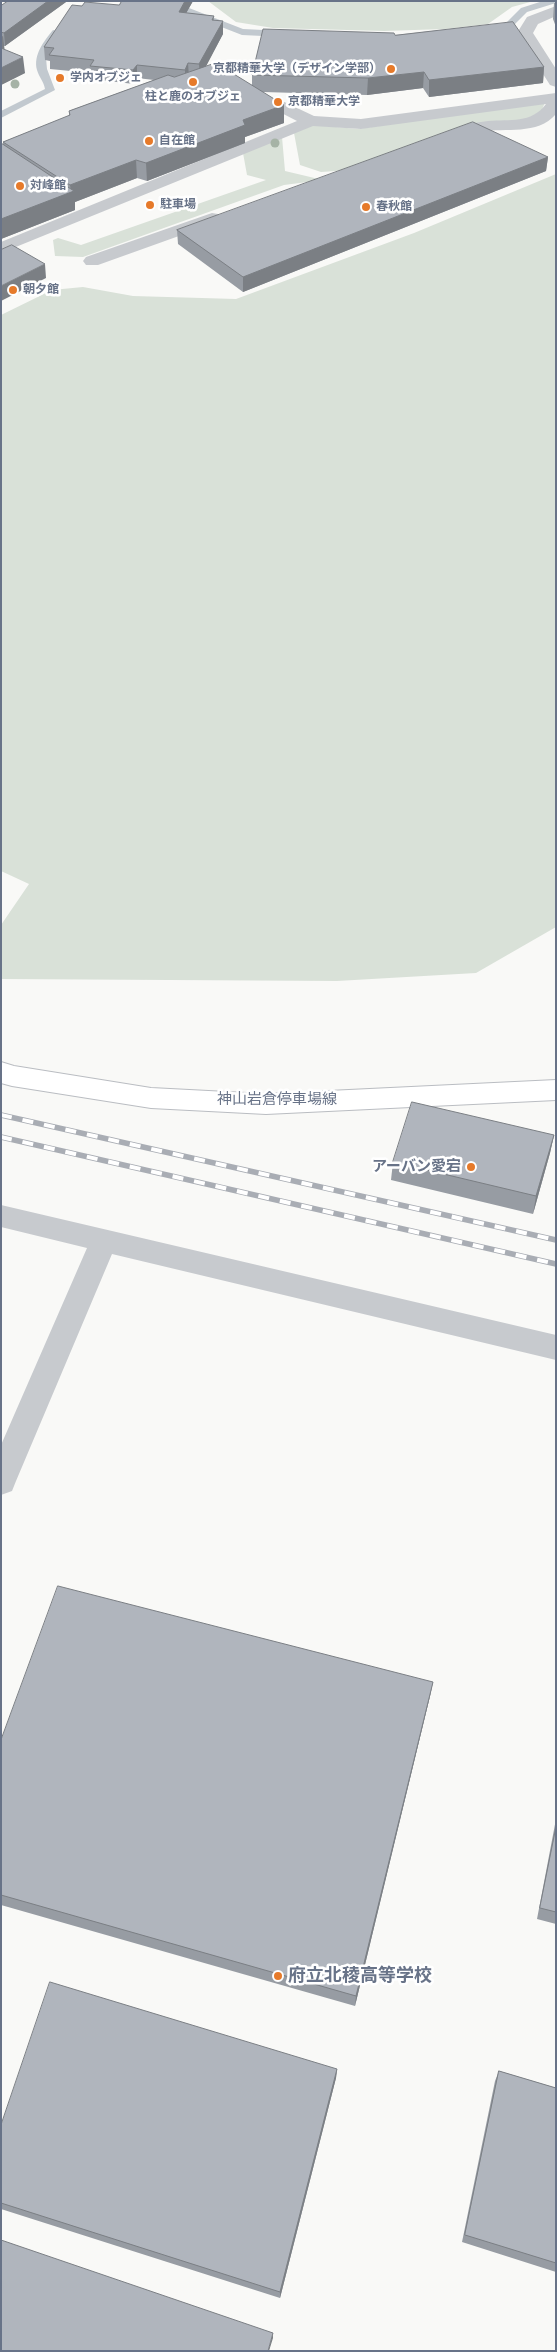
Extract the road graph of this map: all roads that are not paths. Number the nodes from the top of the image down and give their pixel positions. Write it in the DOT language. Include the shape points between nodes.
graph roads {
  1 [pos="556,11"];
  2 [pos="556,82"];
  3 [pos="556,98"];
  4 [pos="272,102"];
  5 [pos="556,102"];
  6 [pos="311,121"];
  7 [pos="433,144"];
  8 [pos="232,210"];
  9 [pos="1,248"];
  10 [pos="92,261"];
  11 [pos="1,1072"];
  12 [pos="556,1090"];
  13 [pos="1,1216"];
  14 [pos="104,1240"];
  15 [pos="556,1348"];
  16 [pos="1,1480"];
  1 -- 2 [label="street" via="535,18 525,33"];
  3 -- 6 [label="street" via="361,124"];
  4 -- 6 [label="street"];
  5 -- 7 [label="street" via="541,119 531,124 478,127"];
  6 -- 9 [label="street"];
  8 -- 10 [label="street"];
  11 -- 12 [label="main road, 神山岩倉停車場線" via="151,1098 266,1104"];
  13 -- 14 [label="street"];
  14 -- 15 [label="street"];
  14 -- 16 [label="street"];
}
